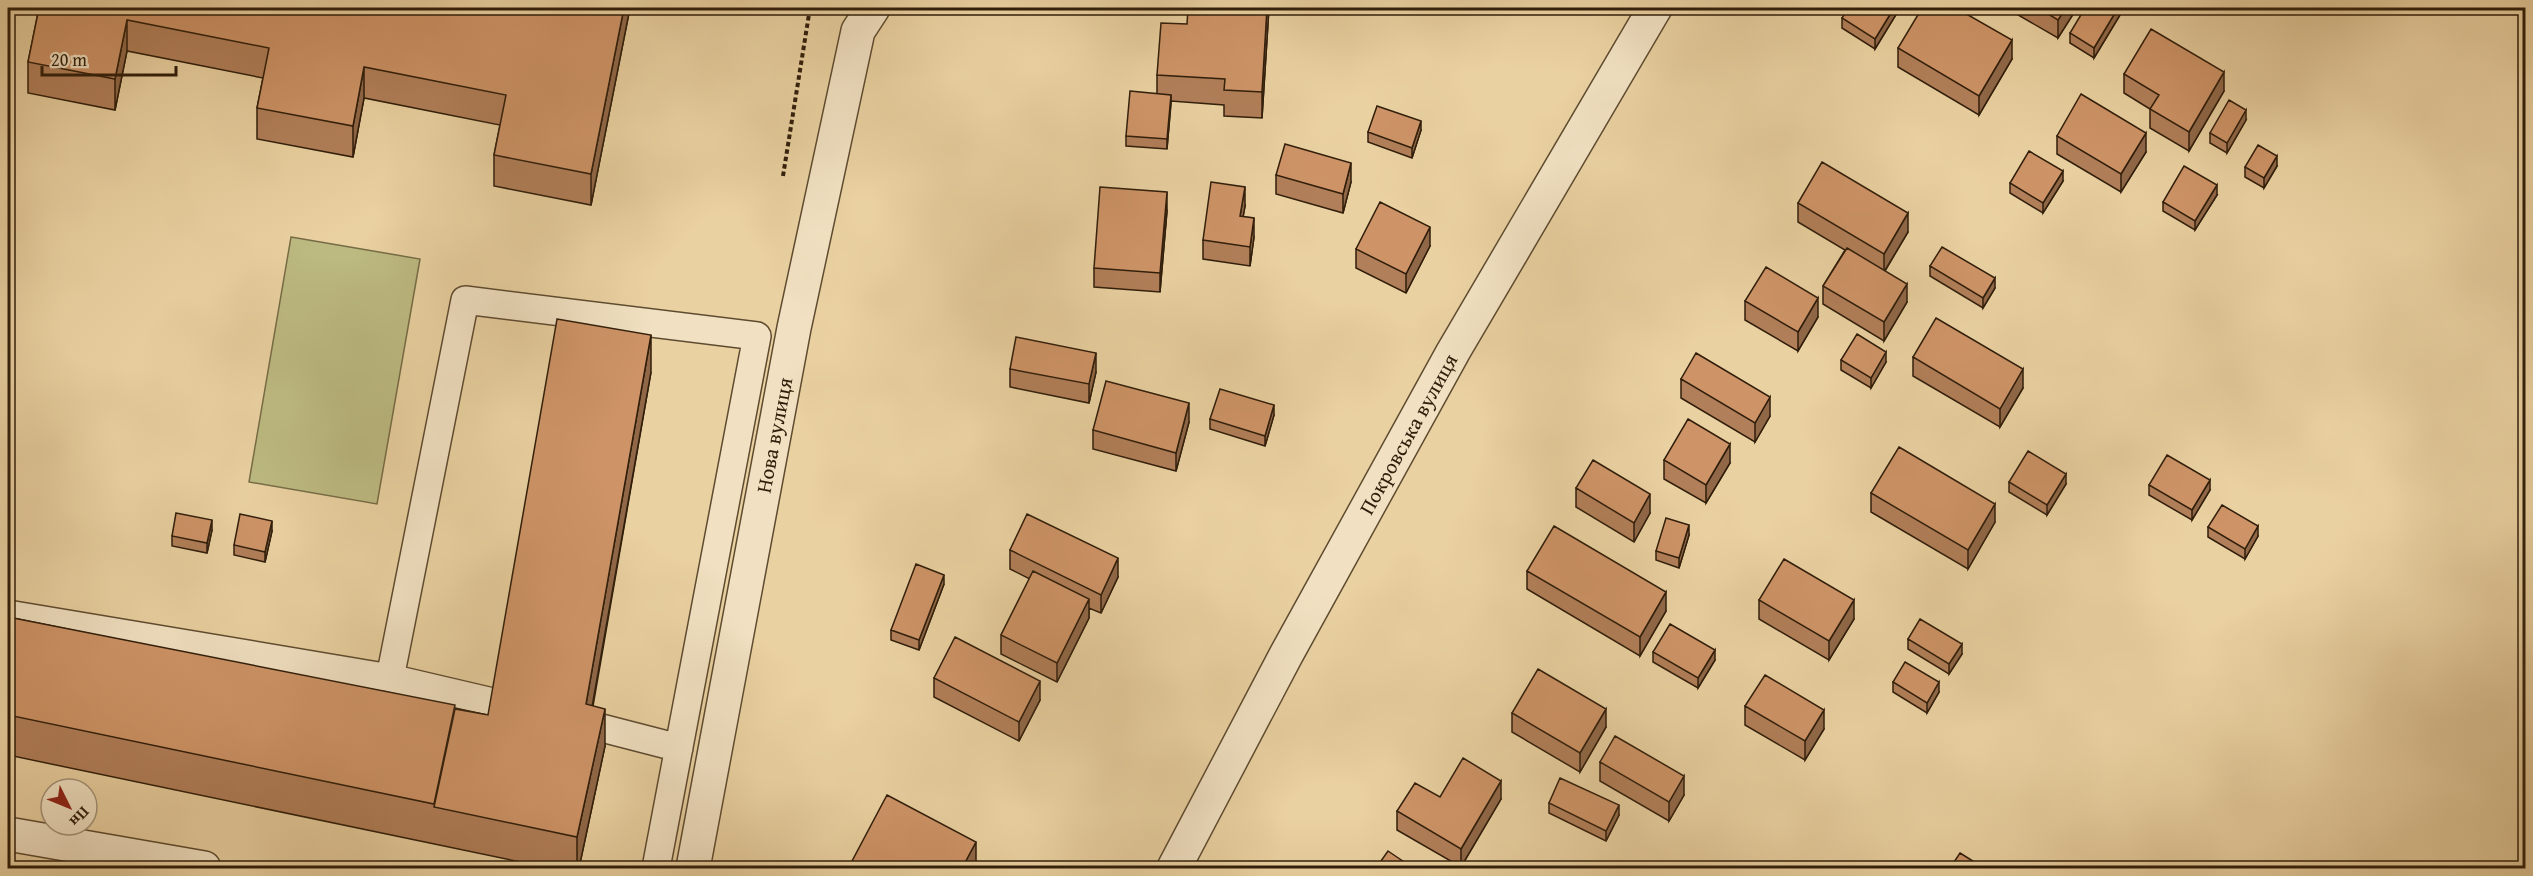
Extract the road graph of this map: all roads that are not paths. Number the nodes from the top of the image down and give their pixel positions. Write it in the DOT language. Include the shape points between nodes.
graph roads {
  1 [pos="873,8"];
  2 [pos="1655,8"];
  3 [pos="8,614"];
  4 [pos="390,678"];
  5 [pos="497,703"];
  6 [pos="590,725"];
  7 [pos="679,748"];
  8 [pos="8,834"];
  9 [pos="204,868"];
  10 [pos="656,868"];
  11 [pos="693,868"];
  12 [pos="1174,868"];
  1 -- 11 [label="street, Нова вулиця" via="858,31 796,316"];
  2 -- 12 [label="street, Покровська вулиця" via="1453,352"];
  3 -- 4 [label="lane"];
  4 -- 5 [label="lane"];
  4 -- 7 [label="lane" via="465,300 757,336"];
  6 -- 7 [label="lane"];
  7 -- 10 [label="lane"];
  8 -- 9 [label="street"];
}
